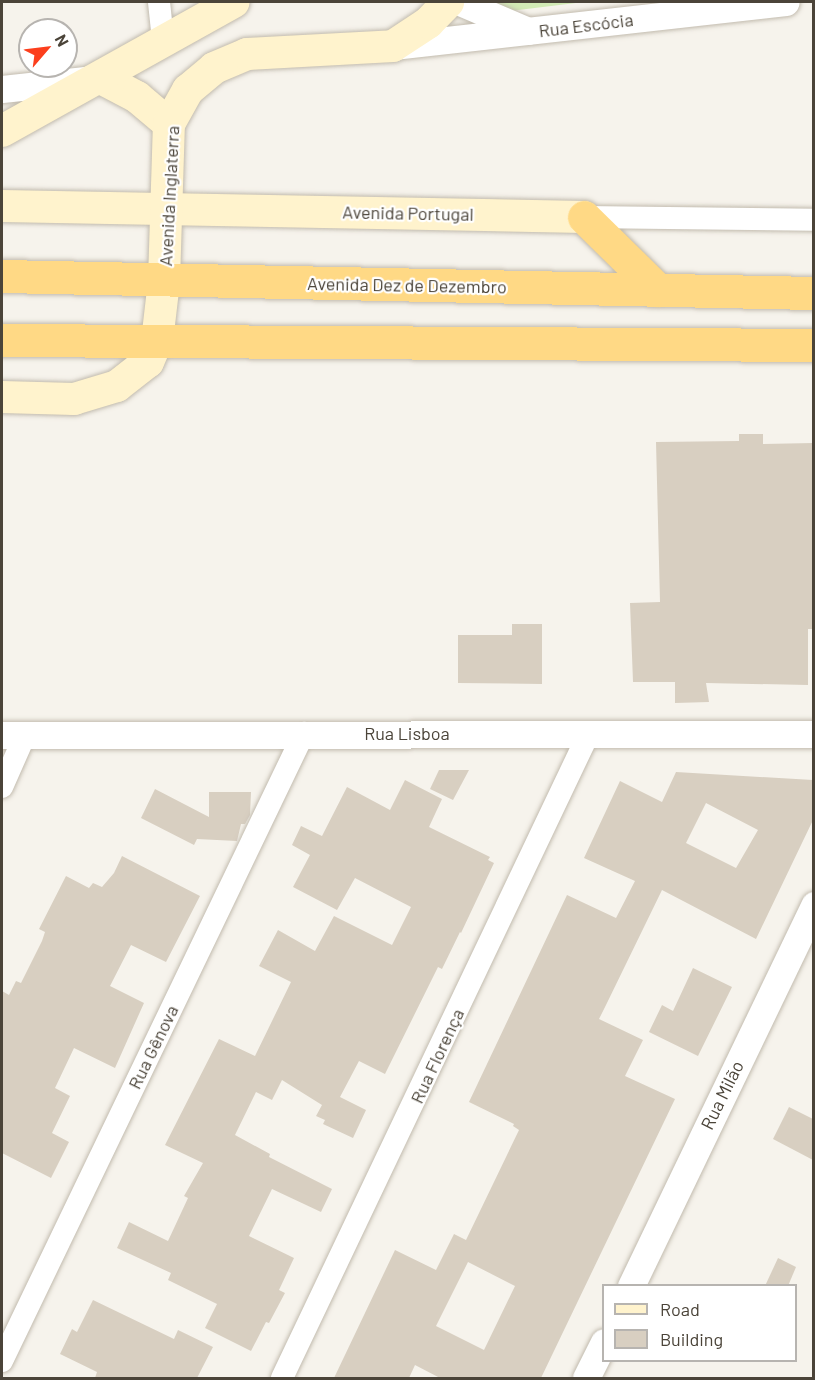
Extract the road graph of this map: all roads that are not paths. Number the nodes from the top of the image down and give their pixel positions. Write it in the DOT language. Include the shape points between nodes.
graph roads {
  1 [pos="159,2"];
  2 [pos="234,2"];
  3 [pos="448,2"];
  4 [pos="460,2"];
  5 [pos="786,2"];
  6 [pos="529,32"];
  7 [pos="163,42"];
  8 [pos="393,46"];
  9 [pos="101,78"];
  10 [pos="2,89"];
  11 [pos="169,124"];
  12 [pos="2,131"];
  13 [pos="2,206"];
  14 [pos="166,208"];
  15 [pos="584,217"];
  16 [pos="813,220"];
  17 [pos="2,276"];
  18 [pos="164,281"];
  19 [pos="658,290"];
  20 [pos="813,293"];
  21 [pos="2,340"];
  22 [pos="157,341"];
  23 [pos="813,345"];
  24 [pos="2,397"];
  25 [pos="304,733"];
  26 [pos="589,733"];
  27 [pos="813,734"];
  28 [pos="13,735"];
  29 [pos="2,787"];
  30 [pos="813,905"];
  31 [pos="632,1284"];
  32 [pos="602,1344"];
  33 [pos="2,1361"];
  34 [pos="282,1378"];
  35 [pos="585,1378"];
  1 -- 7 [label="street"];
  2 -- 7 [label="main road"];
  3 -- 8 [label="main road" via="428,23"];
  4 -- 6 [label="street, Rua Escócia"];
  5 -- 6 [label="street, Rua Escócia"];
  6 -- 8 [label="street, Rua Escócia"];
  7 -- 9 [label="main road"];
  8 -- 11 [label="main road, Avenida Inglaterra" via="247,54 214,68 188,90"];
  9 -- 10 [label="street"];
  9 -- 11 [label="main road" via="137,97"];
  9 -- 12 [label="main road"];
  11 -- 14 [label="main road, Avenida Inglaterra"];
  13 -- 14 [label="main road, Avenida Portugal"];
  14 -- 15 [label="main road, Avenida Portugal"];
  14 -- 18 [label="main road, Avenida Inglaterra"];
  15 -- 16 [label="street, Avenida Portugal"];
  15 -- 19 [label="highway"];
  17 -- 18 [label="highway, Avenida Dez de Dezembro"];
  18 -- 19 [label="highway, Avenida Dez de Dezembro"];
  18 -- 22 [label="main road, Avenida Inglaterra"];
  19 -- 20 [label="highway, Avenida Dez de Dezembro"];
  21 -- 22 [label="highway"];
  22 -- 23 [label="highway"];
  22 -- 24 [label="main road, Avenida Inglaterra" via="147,362 117,386 74,399"];
  25 -- 26 [label="street, Rua Lisboa"];
  25 -- 28 [label="street, Rua Lisboa"];
  25 -- 33 [label="street, Rua Gênova"];
  26 -- 27 [label="street, Rua Lisboa"];
  26 -- 34 [label="street, Rua Florença"];
  28 -- 29 [label="street"];
  30 -- 31 [label="street, Rua Milão"];
  32 -- 35 [label="street"];
}
